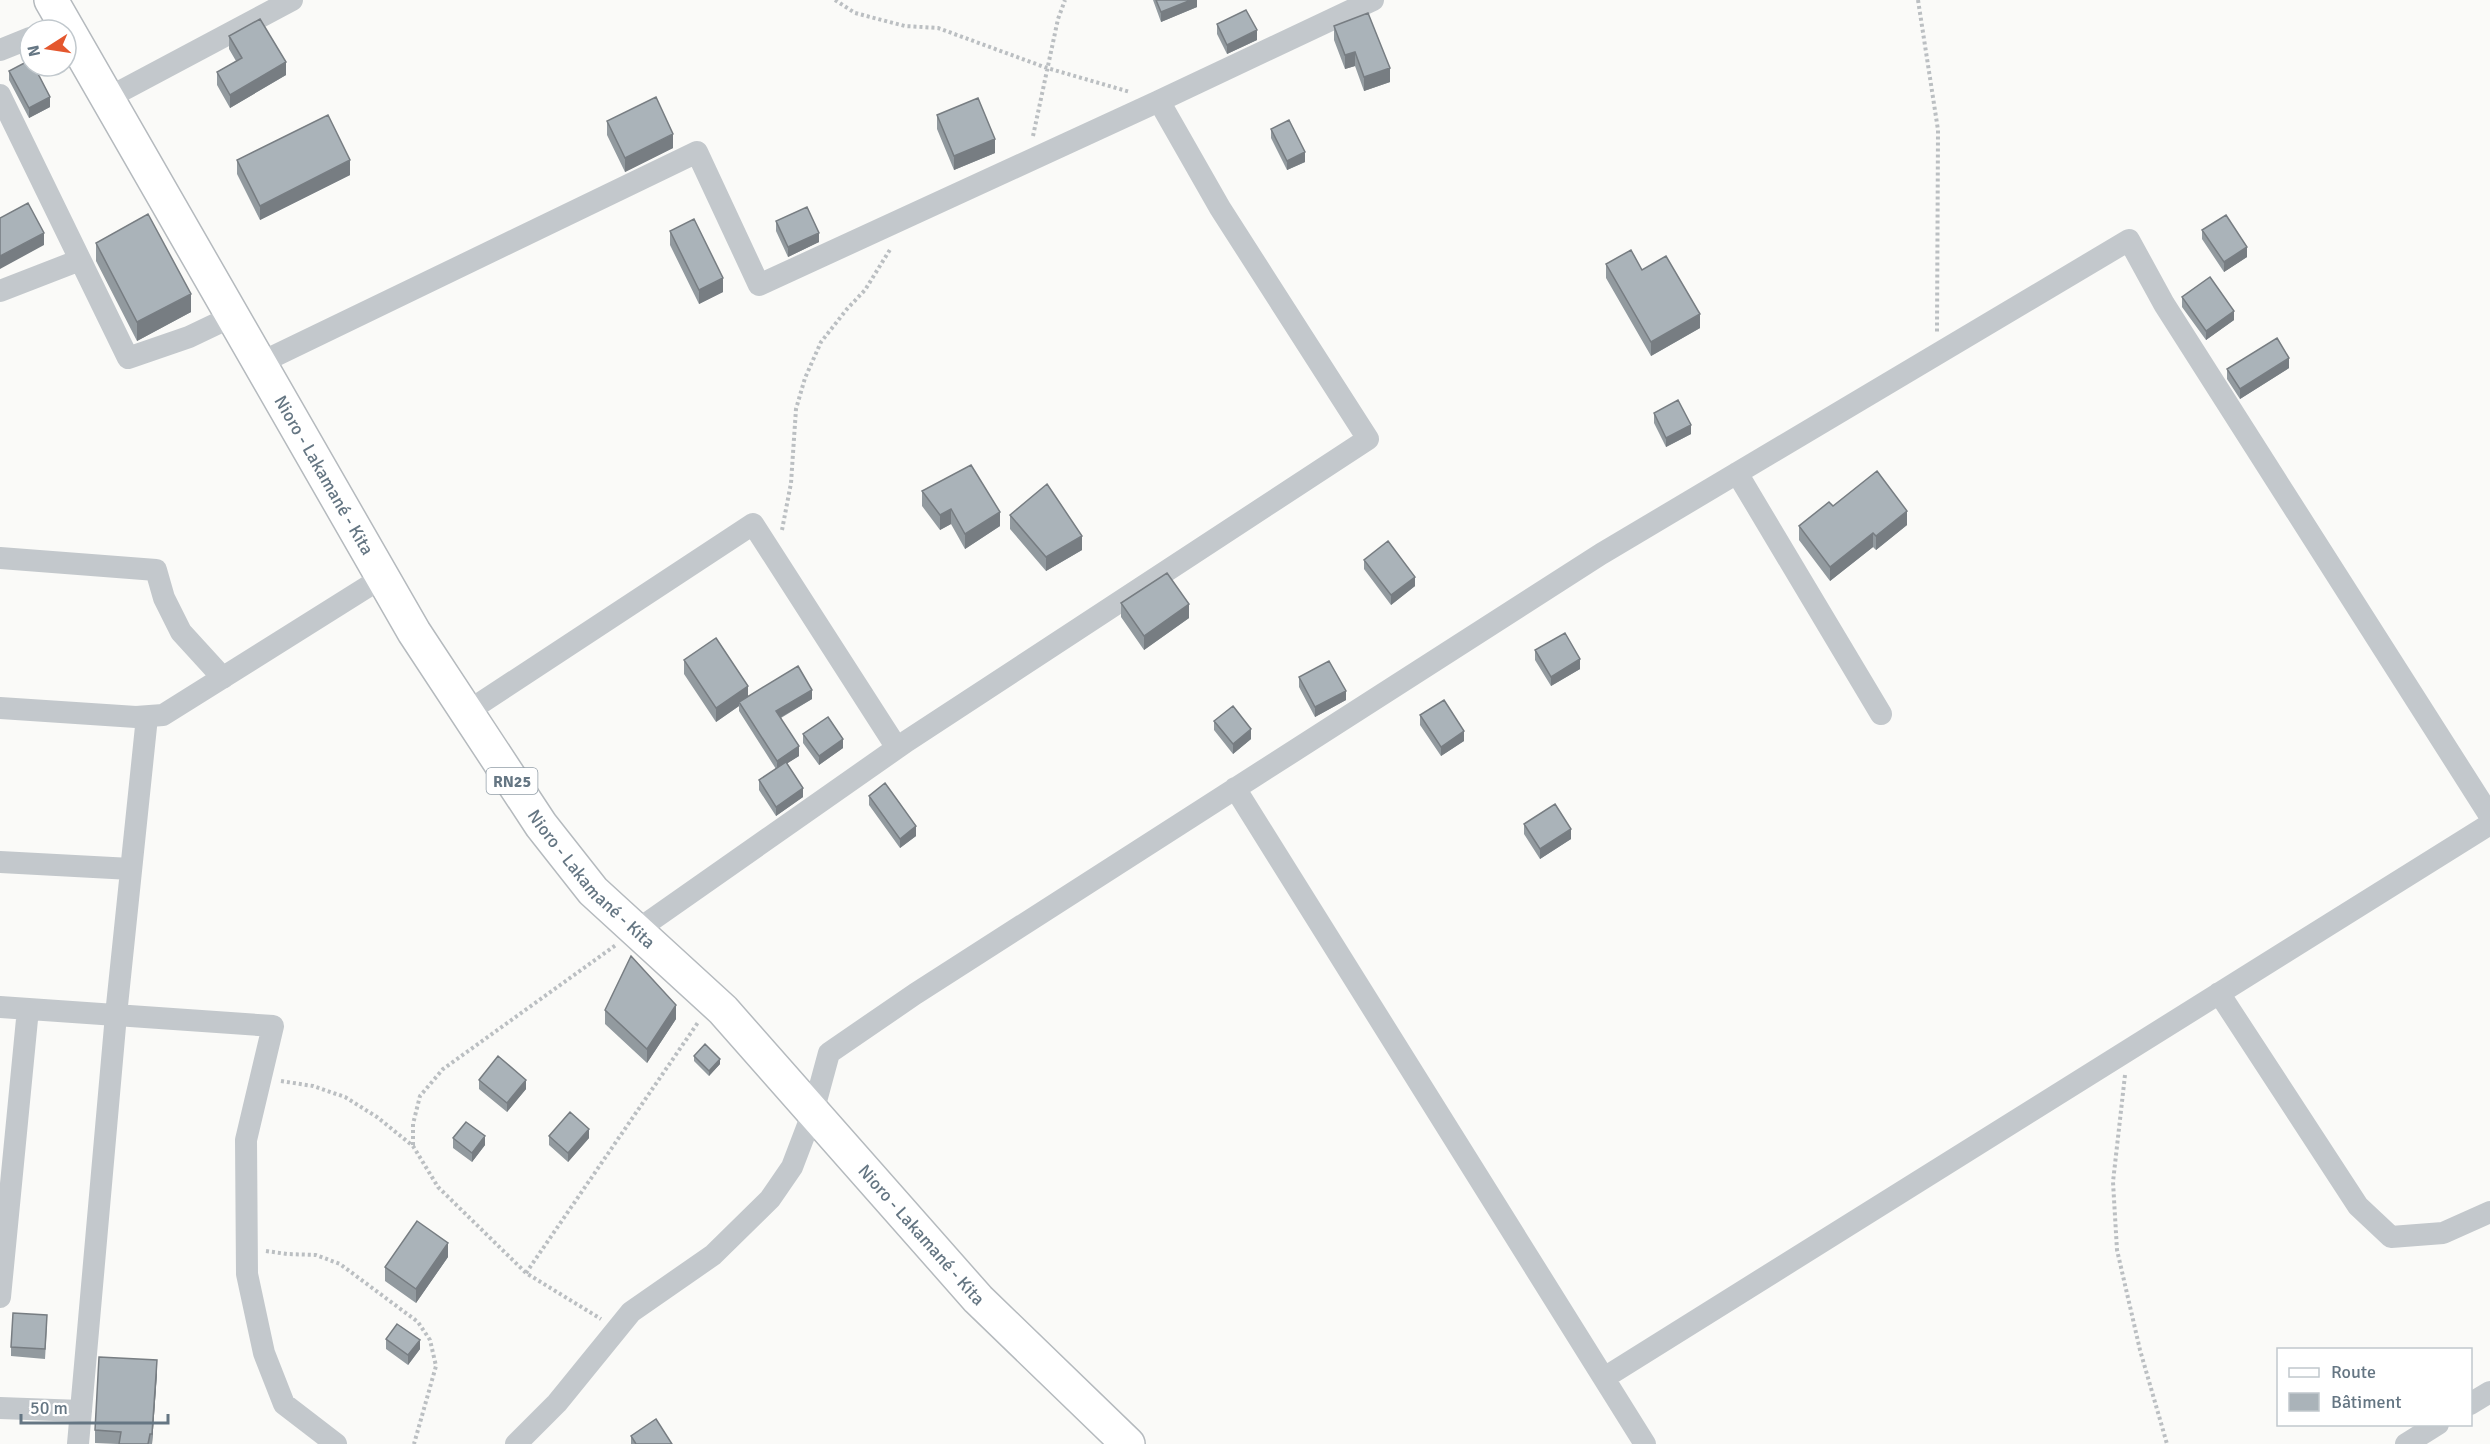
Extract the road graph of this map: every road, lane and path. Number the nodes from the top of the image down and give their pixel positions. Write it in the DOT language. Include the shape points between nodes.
graph roads {
  1 [pos="292,0"];
  2 [pos="835,0"];
  3 [pos="1065,0"];
  4 [pos="1373,0"];
  5 [pos="1918,0"];
  6 [pos="18,43"];
  7 [pos="0,50"];
  8 [pos="78,53"];
  9 [pos="1047,68"];
  10 [pos="0,95"];
  11 [pos="108,98"];
  12 [pos="1159,101"];
  13 [pos="1028,162"];
  14 [pos="909,216"];
  15 [pos="80,260"];
  16 [pos="0,291"];
  17 [pos="233,316"];
  18 [pos="1937,354"];
  19 [pos="260,363"];
  20 [pos="1737,473"];
  21 [pos="0,558"];
  22 [pos="776,560"];
  23 [pos="383,577"];
  24 [pos="222,678"];
  25 [pos="0,708"];
  26 [pos="467,712"];
  27 [pos="1881,714"];
  28 [pos="147,717"];
  29 [pos="897,748"];
  30 [pos="1235,789"];
  31 [pos="2490,816"];
  32 [pos="2490,824"];
  33 [pos="0,862"];
  34 [pos="131,869"];
  35 [pos="636,931"];
  36 [pos="2219,993"];
  37 [pos="713,1001"];
  38 [pos="0,1007"];
  39 [pos="28,1009"];
  40 [pos="116,1015"];
  41 [pos="2128,1050"];
  42 [pos="261,1077"];
  43 [pos="813,1112"];
  44 [pos="413,1146"];
  45 [pos="2490,1212"];
  46 [pos="247,1247"];
  47 [pos="526,1273"];
  48 [pos="0,1297"];
  49 [pos="617,1328"];
  50 [pos="1604,1378"];
  51 [pos="2490,1392"];
  52 [pos="2472,1403"];
  53 [pos="0,1408"];
  54 [pos="81,1411"];
  55 [pos="2436,1426"];
  56 [pos="78,1444"];
  57 [pos="336,1444"];
  58 [pos="414,1444"];
  59 [pos="516,1444"];
  60 [pos="1128,1444"];
  61 [pos="1645,1444"];
  62 [pos="2167,1444"];
  63 [pos="2406,1444"];
  1 -- 11 [label="street"];
  2 -- 9 [label="path" via="855,13 904,26 938,28"];
  3 -- 9 [label="path"];
  4 -- 12 [label="street"];
  5 -- 18 [label="path" via="1938,130"];
  6 -- 7 [label="street"];
  8 -- 11 [label="main road, Nioro - Lakamané - Kita / RN25"];
  9 -- 12 [label="path"];
  9 -- 13 [label="path"];
  10 -- 15 [label="street"];
  11 -- 17 [label="main road, Nioro - Lakamané - Kita / RN25"];
  12 -- 13 [label="street"];
  12 -- 29 [label="street" via="1220,208 1368,438"];
  13 -- 14 [label="street"];
  14 -- 19 [label="street" via="759,285 697,152"];
  14 -- 22 [label="path" via="865,290 821,342 805,378 796,409 791,483"];
  15 -- 16 [label="street"];
  15 -- 17 [label="street" via="128,358 189,338"];
  17 -- 19 [label="main road, Nioro - Lakamané - Kita / RN25"];
  18 -- 20 [label="street"];
  18 -- 31 [label="street" via="2129,240 2164,304"];
  19 -- 23 [label="main road, Nioro - Lakamané - Kita / RN25"];
  20 -- 27 [label="street"];
  20 -- 30 [label="street" via="1601,554"];
  21 -- 24 [label="street" via="156,570 164,598 181,632"];
  22 -- 26 [label="street" via="753,524"];
  22 -- 29 [label="street"];
  23 -- 24 [label="street"];
  23 -- 26 [label="main road, Nioro - Lakamané - Kita / RN25"];
  24 -- 28 [label="street" via="163,715"];
  25 -- 28 [label="street"];
  26 -- 35 [label="main road, Nioro - Lakamané - Kita / RN25" via="541,825 593,891"];
  28 -- 34 [label="street"];
  29 -- 35 [label="street"];
  30 -- 43 [label="street" via="915,994 830,1053"];
  30 -- 50 [label="street"];
  32 -- 36 [label="street"];
  33 -- 34 [label="street"];
  34 -- 40 [label="street"];
  35 -- 37 [label="main road, Nioro - Lakamané - Kita / RN25"];
  35 -- 44 [label="path" via="444,1069 420,1096 413,1124"];
  36 -- 41 [label="street"];
  36 -- 45 [label="street" via="2358,1206 2391,1237 2443,1233"];
  37 -- 43 [label="main road, Nioro - Lakamané - Kita / RN25"];
  37 -- 47 [label="path"];
  38 -- 39 [label="street"];
  39 -- 40 [label="street"];
  39 -- 48 [label="street"];
  40 -- 42 [label="street" via="273,1026"];
  40 -- 54 [label="street"];
  41 -- 50 [label="street"];
  41 -- 62 [label="path" via="2113,1182 2117,1250"];
  42 -- 44 [label="path" via="313,1086 345,1097"];
  42 -- 46 [label="street" via="246,1140"];
  43 -- 49 [label="street" via="792,1167 770,1199 713,1255 631,1312"];
  43 -- 60 [label="main road, Nioro - Lakamané - Kita / RN25" via="978,1299"];
  44 -- 47 [label="path" via="438,1187"];
  46 -- 57 [label="street" via="248,1274 264,1353 284,1404"];
  46 -- 58 [label="path" via="316,1255 340,1264 417,1322 430,1340 436,1366"];
  47 -- 49 [label="path"];
  49 -- 59 [label="street" via="557,1403"];
  50 -- 61 [label="street"];
  51 -- 52 [label="street"];
  53 -- 54 [label="street"];
  54 -- 56 [label="street"];
  55 -- 63 [label="street"];
}
